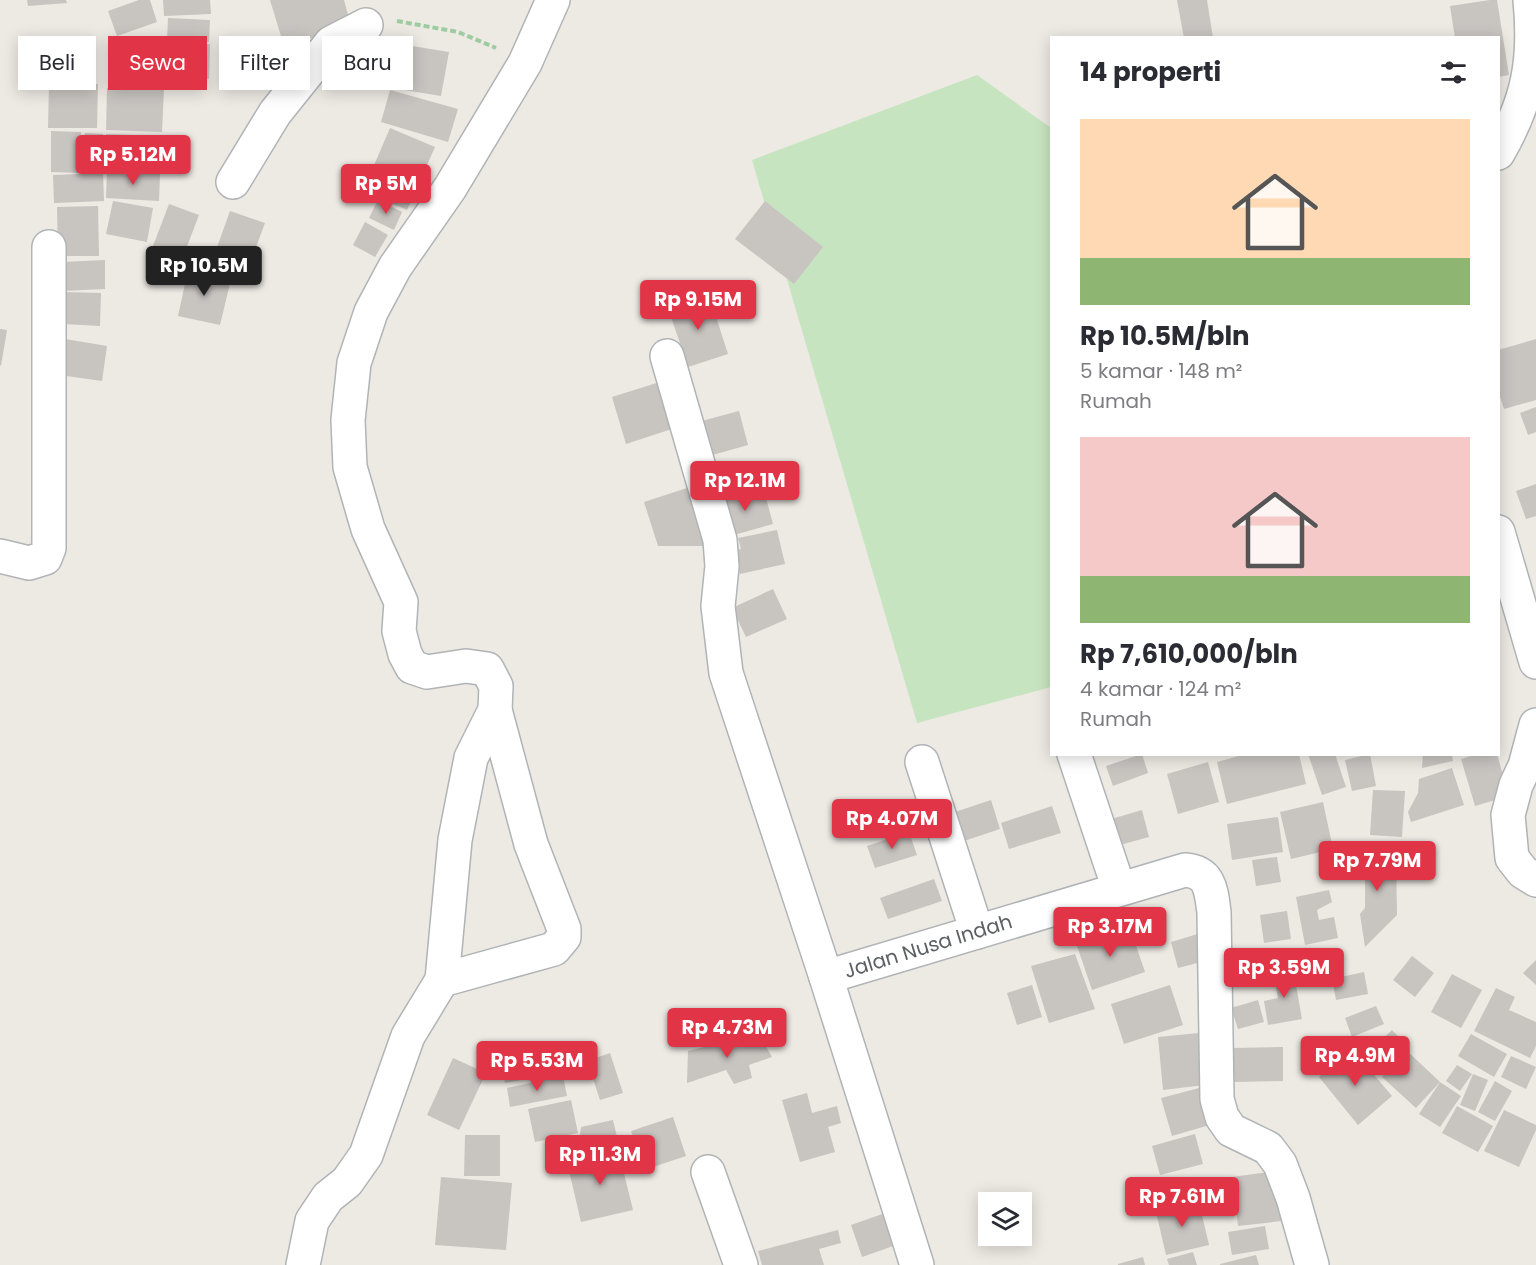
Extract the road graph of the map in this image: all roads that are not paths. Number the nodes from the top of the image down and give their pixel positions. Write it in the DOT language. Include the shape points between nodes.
graph roads {
  1 [pos="553,0"];
  2 [pos="1530,0"];
  3 [pos="366,25"];
  4 [pos="1535,66"];
  5 [pos="1500,149"];
  6 [pos="233,183"];
  7 [pos="49,247"];
  8 [pos="667,356"];
  9 [pos="1500,539"];
  10 [pos="0,556"];
  11 [pos="1536,662"];
  12 [pos="495,710"];
  13 [pos="1536,725"];
  14 [pos="1075,756"];
  15 [pos="922,762"];
  16 [pos="1536,880"];
  17 [pos="1119,889"];
  18 [pos="977,932"];
  19 [pos="826,977"];
  20 [pos="442,980"];
  21 [pos="708,1172"];
  22 [pos="303,1265"];
  23 [pos="741,1265"];
  24 [pos="917,1265"];
  25 [pos="1312,1265"];
  1 -- 12 [label="street" via="514,57 450,188 395,267 371,312 354,363 348,420 350,467 368,529 401,602 399,631 405,654 412,667 427,672 466,666 487,669 496,686"];
  2 -- 4 [label="street"];
  3 -- 6 [label="street" via="331,43 275,113"];
  4 -- 5 [label="street" via="1517,119"];
  7 -- 10 [label="street" via="49,548 45,558 29,563"];
  8 -- 19 [label="street" via="720,540 718,606 726,673"];
  9 -- 11 [label="street"];
  12 -- 20 [label="street" via="471,758 455,840"];
  12 -- 20 [label="street" via="531,844 564,937 554,949"];
  13 -- 16 [label="street" via="1508,815 1512,858"];
  14 -- 17 [label="street"];
  15 -- 18 [label="street"];
  17 -- 18 [label="street, Jalan Nusa Indah"];
  17 -- 25 [label="street, Jalan Nusa Indah" via="1185,870 1202,875 1210,886 1214,912 1217,1099 1231,1130 1268,1148 1280,1164"];
  18 -- 19 [label="street, Jalan Nusa Indah"];
  19 -- 24 [label="street"];
  20 -- 22 [label="street" via="408,1036 366,1155 312,1221"];
  21 -- 23 [label="street"];
}
